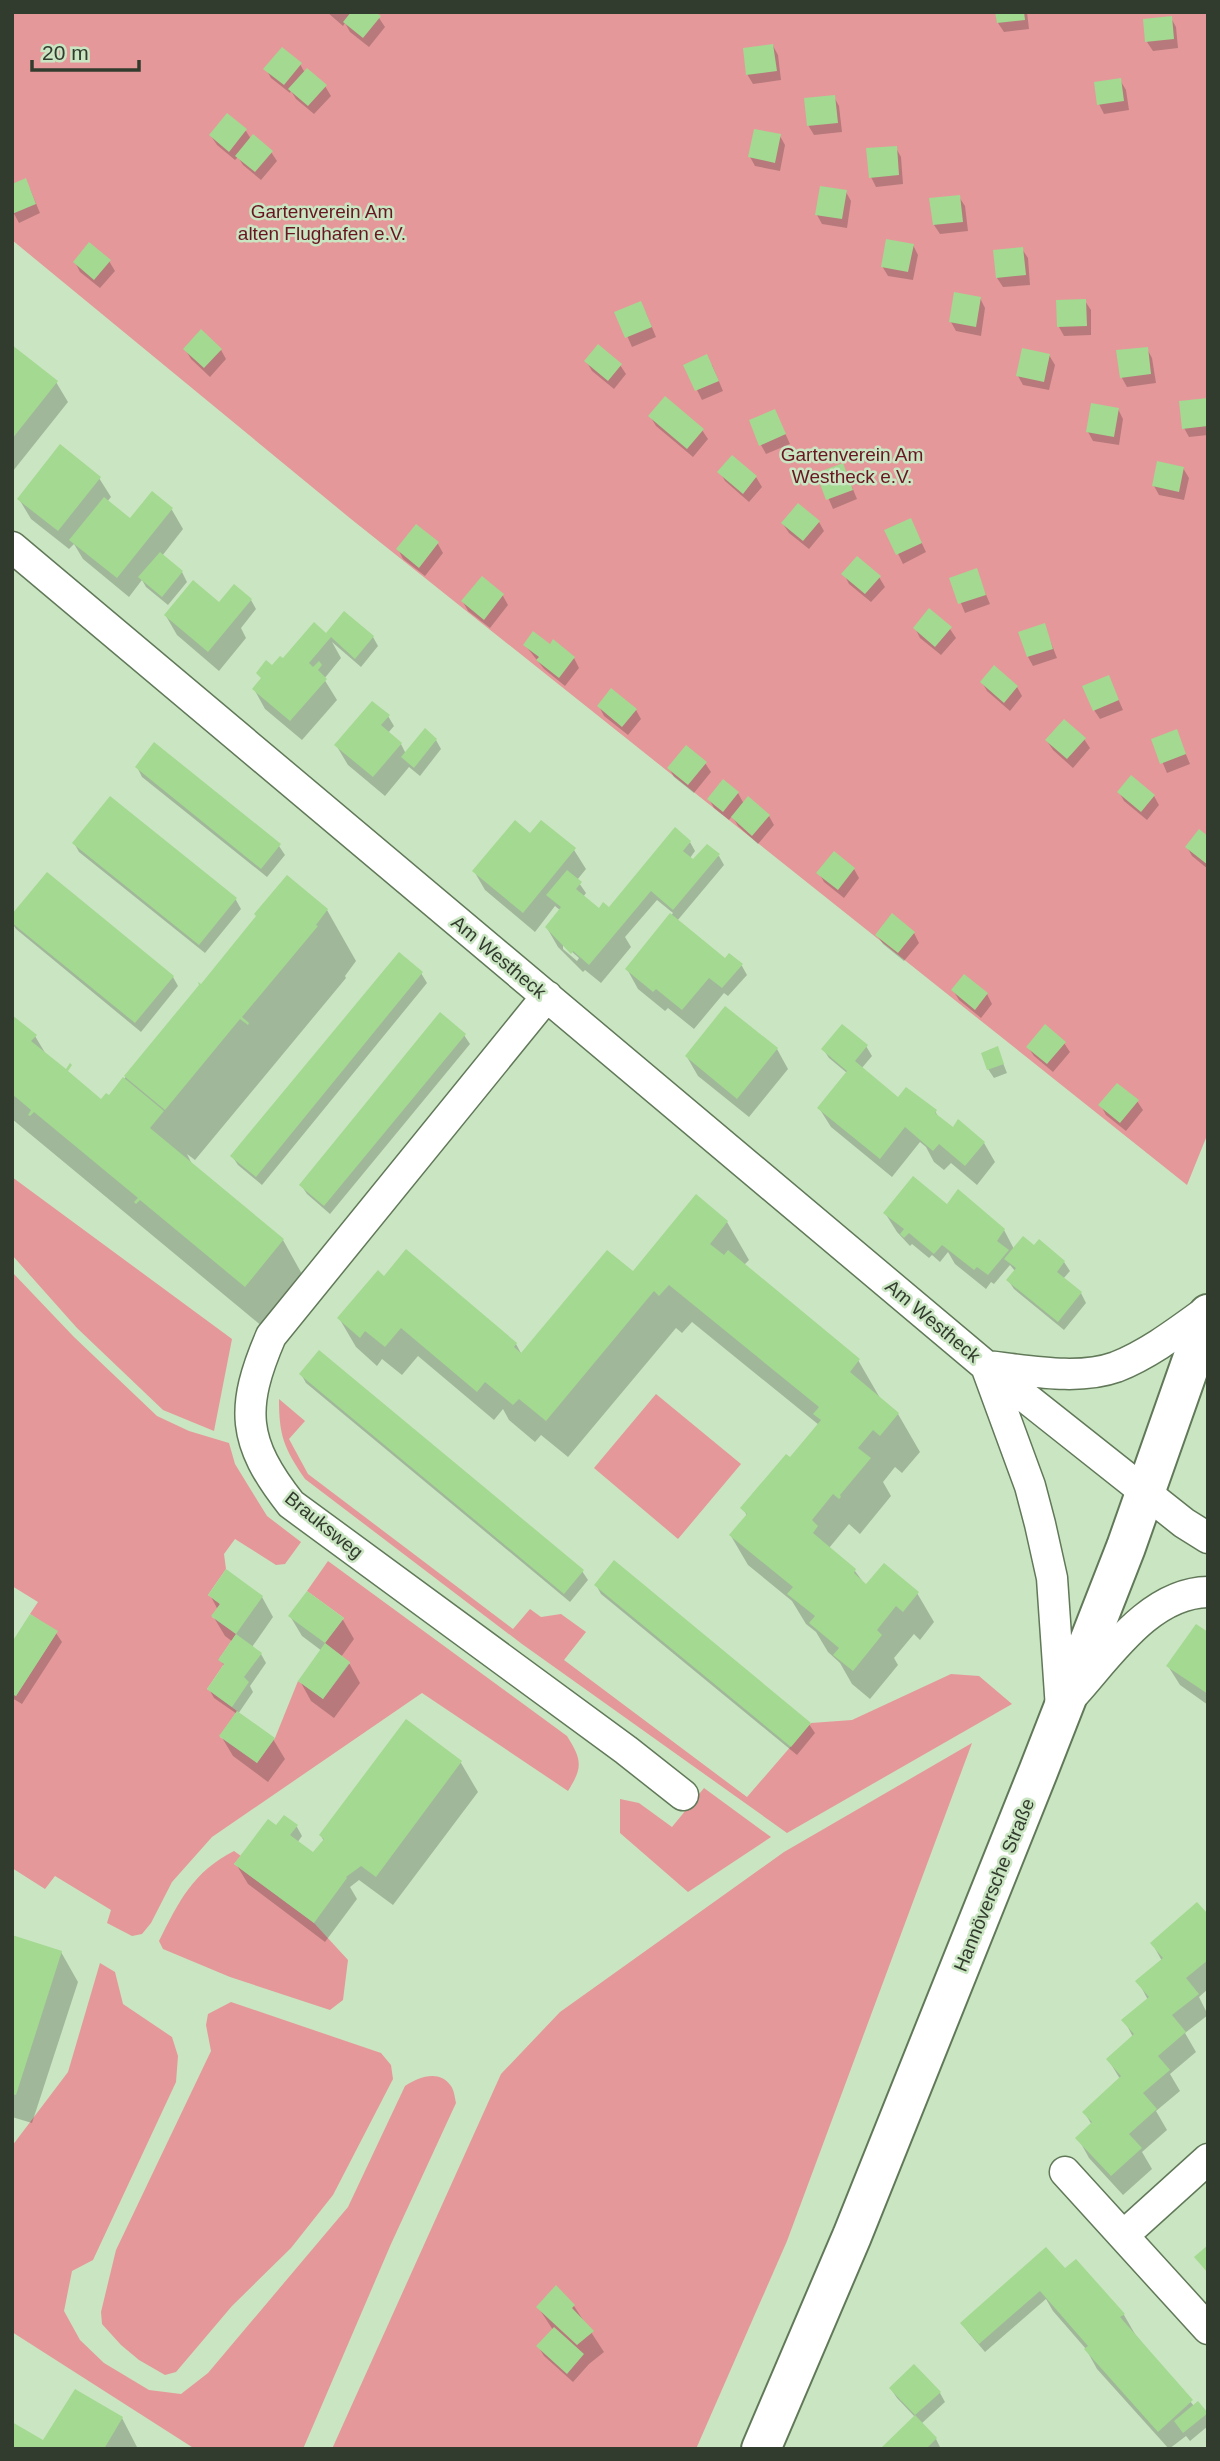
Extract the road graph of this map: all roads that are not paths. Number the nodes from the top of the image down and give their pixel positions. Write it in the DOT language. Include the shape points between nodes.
graph roads {
  1 [pos="12,547"];
  2 [pos="547,996"];
  3 [pos="1208,1312"];
  4 [pos="986,1366"];
  5 [pos="1145,1492"];
  6 [pos="1208,1538"];
  7 [pos="1208,1592"];
  8 [pos="1061,1709"];
  9 [pos="683,1795"];
  10 [pos="1208,2159"];
  11 [pos="1065,2172"];
  12 [pos="1124,2235"];
  13 [pos="1208,2329"];
  14 [pos="761,2449"];
  1 -- 2 [label="street, Am Westheck"];
  2 -- 4 [label="street, Am Westheck"];
  2 -- 9 [label="street, Brauksweg" via="271,1336 252,1389 255,1446 270,1477 292,1504"];
  3 -- 4 [label="street, Am Westheck" via="1114,1368 1065,1373"];
  3 -- 5 [label="main road, Hannöversche Straße"];
  4 -- 5 [label="street, Am Westheck"];
  4 -- 8 [label="street, Am Westheck" via="1030,1486 1052,1578"];
  5 -- 6 [label="street, Am Westheck"];
  5 -- 8 [label="main road, Hannöversche Straße"];
  7 -- 8 [label="street" via="1173,1600 1150,1614"];
  8 -- 14 [label="main road, Hannöversche Straße" via="852,2236"];
  10 -- 12 [label="street"];
  11 -- 12 [label="street"];
  12 -- 13 [label="street"];
}
